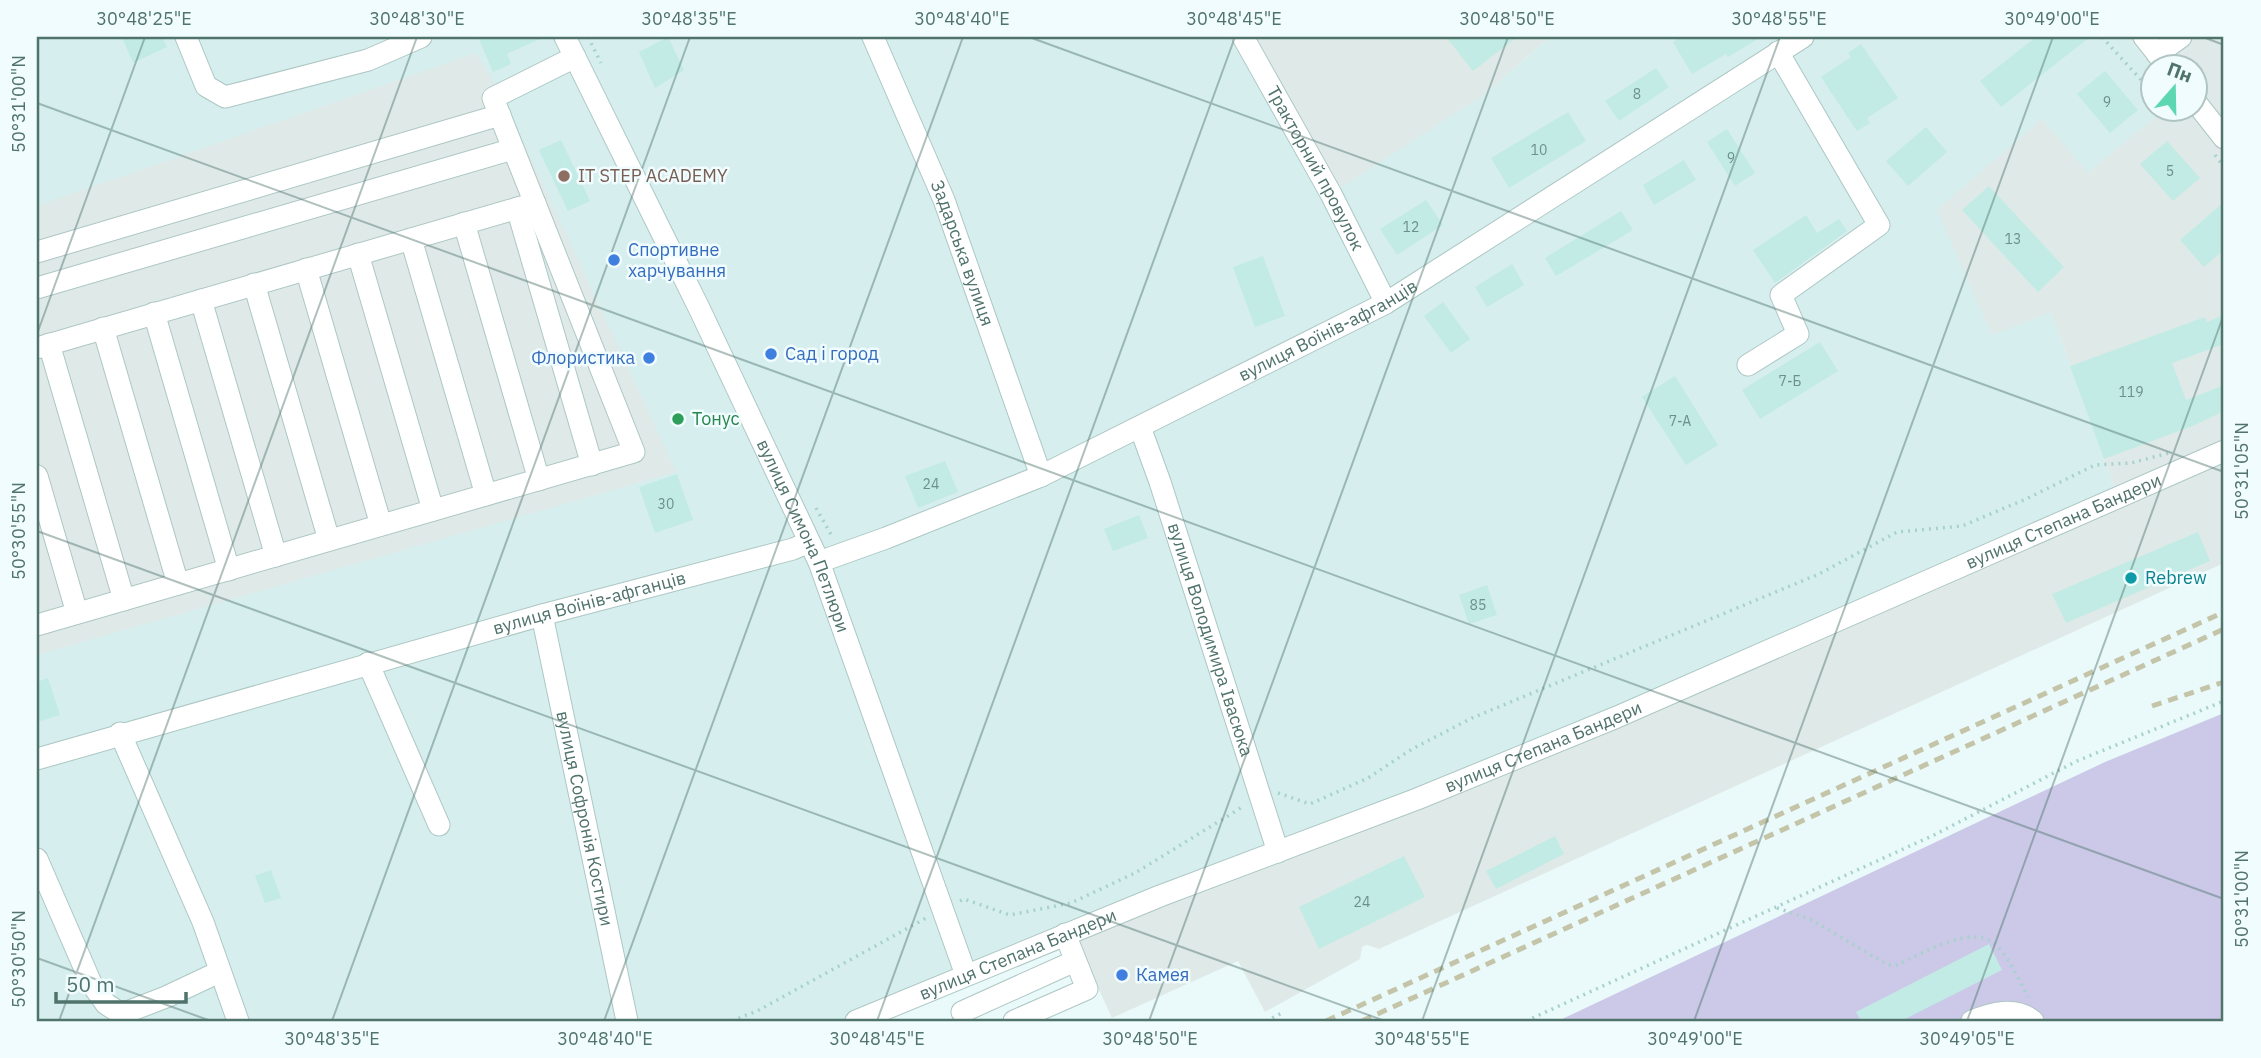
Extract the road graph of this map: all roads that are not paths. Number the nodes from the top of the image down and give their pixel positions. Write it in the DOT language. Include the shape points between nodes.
graph roads {
  1 [pos="186,37"];
  2 [pos="421,37"];
  3 [pos="565,37"];
  4 [pos="873,37"];
  5 [pos="1243,37"];
  6 [pos="1803,37"];
  7 [pos="2144,37"];
  8 [pos="2181,37"];
  9 [pos="1778,52"];
  10 [pos="2156,52"];
  11 [pos="2169,52"];
  12 [pos="575,57"];
  13 [pos="500,115"];
  14 [pos="2208,118"];
  15 [pos="2224,138"];
  16 [pos="513,149"];
  17 [pos="526,205"];
  18 [pos="464,223"];
  19 [pos="411,239"];
  20 [pos="37,252"];
  21 [pos="358,254"];
  22 [pos="306,269"];
  23 [pos="254,284"];
  24 [pos="37,288"];
  25 [pos="201,300"];
  26 [pos="1386,303"];
  27 [pos="154,313"];
  28 [pos="103,328"];
  29 [pos="43,346"];
  30 [pos="1748,365"];
  31 [pos="1140,427"];
  32 [pos="2224,451"];
  33 [pos="592,465"];
  34 [pos="37,476"];
  35 [pos="1041,476"];
  36 [pos="539,480"];
  37 [pos="486,495"];
  38 [pos="433,510"];
  39 [pos="381,526"];
  40 [pos="329,541"];
  41 [pos="809,542"];
  42 [pos="276,556"];
  43 [pos="819,562"];
  44 [pos="229,570"];
  45 [pos="178,584"];
  46 [pos="124,600"];
  47 [pos="77,613"];
  48 [pos="542,615"];
  49 [pos="37,625"];
  50 [pos="368,663"];
  51 [pos="120,733"];
  52 [pos="37,759"];
  53 [pos="439,825"];
  54 [pos="1278,852"];
  55 [pos="37,859"];
  56 [pos="1065,934"];
  57 [pos="1075,961"];
  58 [pos="219,972"];
  59 [pos="957,979"];
  60 [pos="964,1017"];
  61 [pos="2032,1020"];
  62 [pos="238,1021"];
  63 [pos="628,1021"];
  64 [pos="856,1021"];
  65 [pos="1014,1021"];
  66 [pos="1972,1021"];
  1 -- 2 [label="street" via="206,86 225,97 368,60"];
  3 -- 12 [label="street, вулиця Симона Петлюри"];
  4 -- 35 [label="street, Задарська вулиця" via="944,200"];
  5 -- 26 [label="street, Тракторний провулок"];
  6 -- 9 [label="street, вулиця Воїнів-афганців"];
  7 -- 10 [label="street"];
  8 -- 11 [label="street"];
  9 -- 26 [label="street, вулиця Воїнів-афганців"];
  9 -- 30 [label="street" via="1879,225 1781,295 1798,334"];
  12 -- 13 [label="street" via="493,98"];
  12 -- 41 [label="street, вулиця Симона Петлюри"];
  13 -- 16 [label="street"];
  13 -- 20 [label="street"];
  14 -- 15 [label="street"];
  16 -- 17 [label="street"];
  16 -- 24 [label="street"];
  17 -- 18 [label="street"];
  17 -- 33 [label="street"];
  17 -- 33 [label="street" via="634,452"];
  18 -- 19 [label="street"];
  18 -- 36 [label="street"];
  19 -- 21 [label="street"];
  19 -- 37 [label="street"];
  21 -- 22 [label="street"];
  21 -- 38 [label="street"];
  22 -- 23 [label="street"];
  22 -- 39 [label="street"];
  23 -- 25 [label="street"];
  23 -- 40 [label="street"];
  25 -- 27 [label="street"];
  25 -- 42 [label="street"];
  26 -- 31 [label="street, вулиця Воїнів-афганців"];
  27 -- 28 [label="street"];
  27 -- 44 [label="street"];
  28 -- 29 [label="street"];
  28 -- 45 [label="street"];
  29 -- 46 [label="street"];
  31 -- 35 [label="street, вулиця Воїнів-афганців"];
  31 -- 54 [label="street, вулиця Володимира Івасюка"];
  32 -- 54 [label="street, вулиця Степана Бандери" via="1652,702"];
  33 -- 36 [label="street"];
  34 -- 47 [label="street"];
  35 -- 43 [label="street, вулиця Воїнів-афганців"];
  36 -- 37 [label="street"];
  37 -- 38 [label="street"];
  38 -- 39 [label="street"];
  39 -- 40 [label="street"];
  40 -- 42 [label="street"];
  41 -- 43 [label="street, вулиця Симона Петлюри"];
  41 -- 48 [label="street, вулиця Воїнів-афганців"];
  42 -- 44 [label="street"];
  43 -- 59 [label="street, вулиця Симона Петлюри"];
  44 -- 45 [label="street"];
  45 -- 46 [label="street"];
  46 -- 47 [label="street"];
  47 -- 49 [label="street"];
  48 -- 50 [label="street, вулиця Воїнів-афганців"];
  48 -- 63 [label="street, вулиця Софронія Костири"];
  50 -- 51 [label="street, вулиця Воїнів-афганців"];
  50 -- 53 [label="street"];
  51 -- 52 [label="street"];
  51 -- 58 [label="street" via="203,922"];
  54 -- 56 [label="street, вулиця Степана Бандери"];
  55 -- 58 [label="street" via="91,983 117,1011 127,1012 166,998"];
  56 -- 57 [label="street"];
  56 -- 59 [label="street, вулиця Степана Бандери"];
  57 -- 60 [label="street"];
  57 -- 65 [label="street" via="1087,989"];
  58 -- 62 [label="street"];
  59 -- 60 [label="street, вулиця Симона Петлюри"];
  59 -- 64 [label="street, вулиця Степана Бандери"];
  61 -- 66 [label="street" via="2024,1014 2002,1013"];
}
